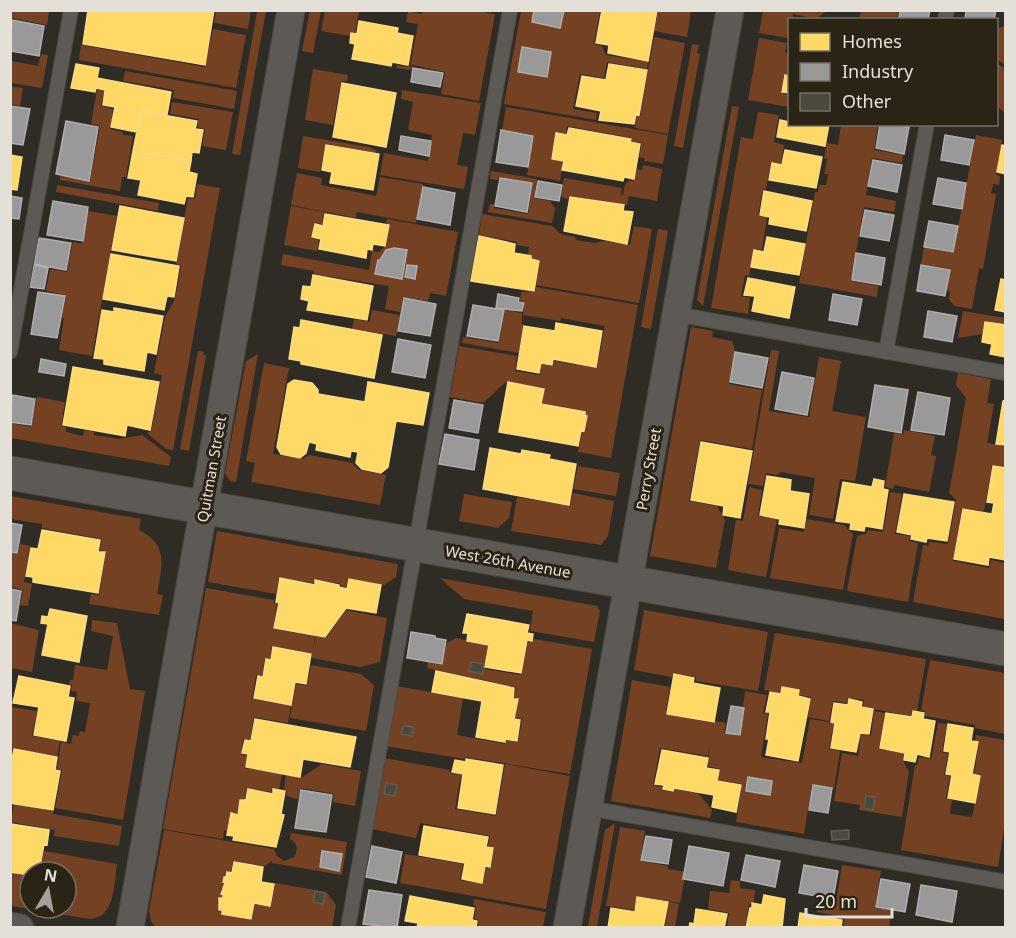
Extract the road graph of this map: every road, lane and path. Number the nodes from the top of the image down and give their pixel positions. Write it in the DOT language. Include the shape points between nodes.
graph roads {
  1 [pos="71,10"];
  2 [pos="291,10"];
  3 [pos="510,10"];
  4 [pos="729,10"];
  5 [pos="927,126"];
  6 [pos="675,315"];
  7 [pos="10,352"];
  8 [pos="886,352"];
  9 [pos="1005,373"];
  10 [pos="10,473"];
  11 [pos="204,507"];
  12 [pos="416,544"];
  13 [pos="627,582"];
  14 [pos="1005,649"];
  15 [pos="588,808"];
  16 [pos="1005,882"];
  17 [pos="10,926"];
  18 [pos="20,927"];
  19 [pos="130,927"];
  20 [pos="348,927"];
  21 [pos="567,927"];
  1 -- 7 [label="lane"];
  2 -- 11 [label="street, Quitman Street"];
  3 -- 12 [label="lane"];
  4 -- 6 [label="street, Perry Street"];
  5 -- 8 [label="lane"];
  6 -- 8 [label="lane"];
  6 -- 13 [label="street, Perry Street"];
  8 -- 9 [label="lane"];
  10 -- 11 [label="street, West 26th Avenue"];
  11 -- 12 [label="street, West 26th Avenue"];
  11 -- 19 [label="street, Quitman Street"];
  12 -- 13 [label="street, West 26th Avenue"];
  12 -- 20 [label="lane"];
  13 -- 14 [label="street, West 26th Avenue"];
  13 -- 15 [label="street, Perry Street"];
  15 -- 16 [label="lane"];
  15 -- 21 [label="street, Perry Street"];
  17 -- 18 [label="street"];
}
